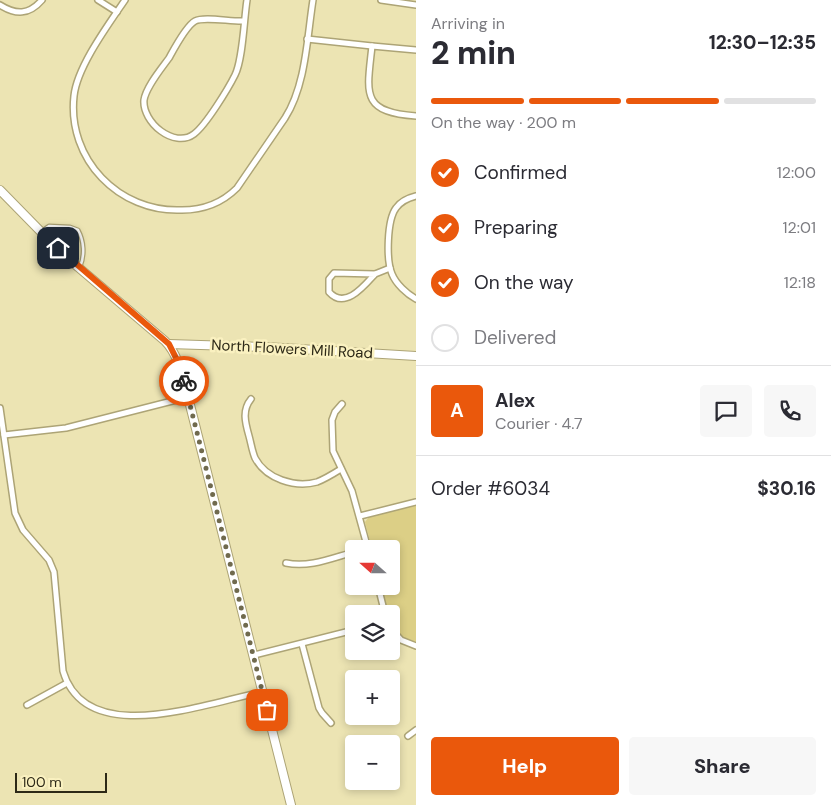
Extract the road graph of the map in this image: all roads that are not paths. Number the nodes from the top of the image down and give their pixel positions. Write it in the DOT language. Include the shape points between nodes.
graph roads {
  1 [pos="42,0"];
  2 [pos="98,0"];
  3 [pos="125,0"];
  4 [pos="247,0"];
  5 [pos="313,0"];
  6 [pos="381,0"];
  7 [pos="0,5"];
  8 [pos="416,5"];
  9 [pos="117,12"];
  10 [pos="244,21"];
  11 [pos="307,38"];
  12 [pos="372,46"];
  13 [pos="416,50"];
  14 [pos="416,116"];
  15 [pos="0,190"];
  16 [pos="416,196"];
  17 [pos="40,231"];
  18 [pos="80,268"];
  19 [pos="390,268"];
  20 [pos="375,274"];
  21 [pos="416,299"];
  22 [pos="169,344"];
  23 [pos="416,356"];
  24 [pos="188,397"];
  25 [pos="251,399"];
  26 [pos="342,404"];
  27 [pos="0,408"];
  28 [pos="4,435"];
  29 [pos="341,469"];
  30 [pos="416,502"];
  31 [pos="360,516"];
  32 [pos="366,540"];
  33 [pos="345,554"];
  34 [pos="286,563"];
  35 [pos="345,632"];
  36 [pos="400,639"];
  37 [pos="302,644"];
  38 [pos="416,646"];
  39 [pos="254,656"];
  40 [pos="68,683"];
  41 [pos="263,692"];
  42 [pos="28,705"];
  43 [pos="331,722"];
  44 [pos="416,730"];
  45 [pos="408,736"];
  46 [pos="291,805"];
  1 -- 7 [label="street" via="23,12 11,12"];
  2 -- 9 [label="street"];
  3 -- 9 [label="street"];
  4 -- 10 [label="street"];
  5 -- 11 [label="street"];
  6 -- 8 [label="street"];
  9 -- 11 [label="street" via="85,62 78,79 74,98 75,131 86,158 111,188 135,203 164,210 198,209 224,199 237,188 292,106 299,88"];
  10 -- 10 [label="street" via="236,74 205,124 186,138 165,134 150,120 144,99 183,34 195,21 203,19"];
  11 -- 12 [label="street"];
  12 -- 13 [label="street"];
  12 -- 14 [label="street" via="371,100 384,111"];
  15 -- 17 [label="main road"];
  16 -- 19 [label="street" via="402,201 392,216"];
  17 -- 18 [label="main road"];
  17 -- 18 [label="lane" via="49,226 78,230 83,238"];
  18 -- 22 [label="main road"];
  19 -- 20 [label="street"];
  19 -- 21 [label="street" via="403,289"];
  20 -- 20 [label="street" via="350,297 338,298 329,292 329,278 334,273"];
  22 -- 23 [label="main road, North Flowers Mill Road"];
  22 -- 24 [label="main road"];
  24 -- 28 [label="street" via="66,428"];
  24 -- 39 [label="main road"];
  25 -- 29 [label="street" via="245,411 246,423 253,452 263,470 281,480 308,484"];
  26 -- 29 [label="street" via="335,412 332,426 333,451"];
  27 -- 28 [label="street"];
  28 -- 40 [label="street" via="18,522 49,560 54,572 63,672"];
  29 -- 31 [label="street"];
  30 -- 31 [label="street"];
  31 -- 32 [label="street"];
  33 -- 34 [label="street" via="309,564"];
  35 -- 37 [label="street"];
  36 -- 38 [label="street"];
  37 -- 39 [label="street"];
  37 -- 43 [label="street" via="319,708"];
  39 -- 41 [label="main road"];
  40 -- 41 [label="street" via="85,704 98,711 115,714 160,714"];
  40 -- 42 [label="street"];
  41 -- 46 [label="main road"];
  44 -- 45 [label="street"];
}
